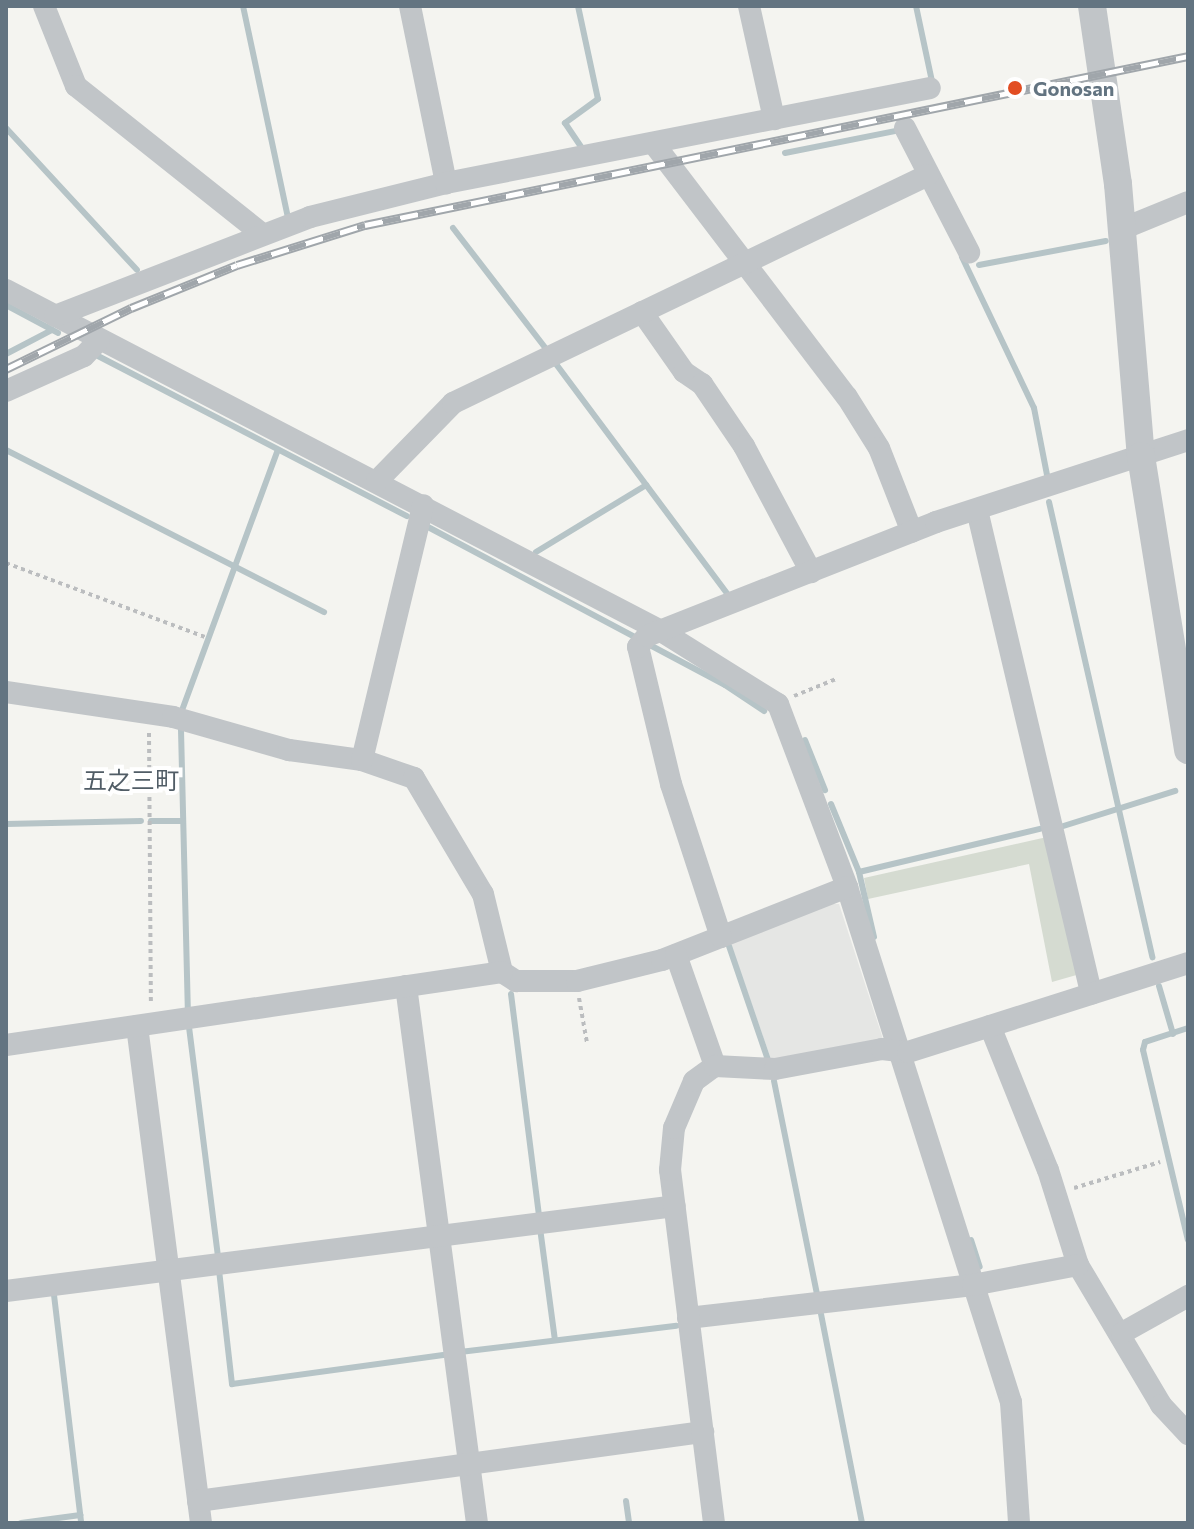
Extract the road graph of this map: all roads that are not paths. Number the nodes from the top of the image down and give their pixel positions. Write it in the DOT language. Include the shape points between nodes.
graph roads {
  1 [pos="44,6"];
  2 [pos="410,6"];
  3 [pos="749,6"];
  4 [pos="1092,6"];
  5 [pos="930,88"];
  6 [pos="774,119"];
  7 [pos="905,128"];
  8 [pos="654,144"];
  9 [pos="928,175"];
  10 [pos="446,183"];
  11 [pos="1188,202"];
  12 [pos="1122,229"];
  13 [pos="262,234"];
  14 [pos="969,252"];
  15 [pos="745,262"];
  16 [pos="6,290"];
  17 [pos="642,312"];
  18 [pos="55,316"];
  19 [pos="99,340"];
  20 [pos="6,391"];
  21 [pos="1188,440"];
  22 [pos="1141,456"];
  23 [pos="377,481"];
  24 [pos="423,505"];
  25 [pos="977,510"];
  26 [pos="912,532"];
  27 [pos="811,572"];
  28 [pos="649,638"];
  29 [pos="6,692"];
  30 [pos="1188,750"];
  31 [pos="362,760"];
  32 [pos="847,887"];
  33 [pos="721,937"];
  34 [pos="676,955"];
  35 [pos="1188,963"];
  36 [pos="502,972"];
  37 [pos="406,986"];
  38 [pos="1091,994"];
  39 [pos="144,1025"];
  40 [pos="990,1026"];
  41 [pos="6,1045"];
  42 [pos="895,1051"];
  43 [pos="715,1066"];
  44 [pos="675,1206"];
  45 [pos="439,1236"];
  46 [pos="1078,1265"];
  47 [pos="168,1269"];
  48 [pos="973,1285"];
  49 [pos="6,1291"];
  50 [pos="1188,1296"];
  51 [pos="688,1318"];
  52 [pos="1122,1333"];
  53 [pos="703,1432"];
  54 [pos="1188,1434"];
  55 [pos="469,1462"];
  56 [pos="200,1512"];
  57 [pos="477,1523"];
  58 [pos="714,1523"];
  59 [pos="1019,1523"];
  1 -- 13 [label="street" via="76,86"];
  2 -- 10 [label="street"];
  3 -- 6 [label="street"];
  4 -- 12 [label="street"];
  5 -- 6 [label="street"];
  6 -- 8 [label="street"];
  7 -- 9 [label="street"];
  8 -- 10 [label="street"];
  8 -- 15 [label="street"];
  9 -- 14 [label="street"];
  9 -- 15 [label="street"];
  10 -- 13 [label="street"];
  11 -- 12 [label="street"];
  12 -- 22 [label="street"];
  13 -- 18 [label="street"];
  15 -- 17 [label="street"];
  15 -- 26 [label="street" via="879,448"];
  16 -- 18 [label="street"];
  17 -- 23 [label="street" via="453,403"];
  17 -- 27 [label="street" via="684,372 702,384 744,446"];
  18 -- 19 [label="street"];
  19 -- 20 [label="street" via="84,356"];
  19 -- 23 [label="street"];
  21 -- 22 [label="street"];
  22 -- 25 [label="street"];
  22 -- 30 [label="street"];
  23 -- 24 [label="street"];
  24 -- 28 [label="street"];
  24 -- 31 [label="street"];
  25 -- 26 [label="street"];
  25 -- 38 [label="street"];
  26 -- 27 [label="street"];
  27 -- 28 [label="street"];
  28 -- 32 [label="street" via="778,704"];
  28 -- 33 [label="street" via="671,784"];
  29 -- 31 [label="street" via="148,715 289,750"];
  31 -- 36 [label="street" via="414,778 451,834 483,894"];
  32 -- 33 [label="street"];
  32 -- 42 [label="street"];
  33 -- 34 [label="street"];
  34 -- 36 [label="street" via="577,981 516,981"];
  34 -- 43 [label="street"];
  35 -- 38 [label="street"];
  36 -- 37 [label="street"];
  37 -- 39 [label="street"];
  37 -- 45 [label="street"];
  38 -- 40 [label="street"];
  39 -- 41 [label="street"];
  39 -- 47 [label="street"];
  40 -- 42 [label="street" via="908,1052"];
  40 -- 46 [label="street"];
  42 -- 43 [label="street" via="775,1069"];
  42 -- 48 [label="street"];
  43 -- 44 [label="street" via="694,1081 674,1128 670,1170"];
  44 -- 45 [label="street"];
  44 -- 51 [label="street"];
  45 -- 47 [label="street"];
  45 -- 55 [label="street"];
  46 -- 48 [label="street"];
  46 -- 52 [label="street"];
  47 -- 49 [label="street"];
  47 -- 56 [label="street"];
  48 -- 51 [label="street"];
  48 -- 59 [label="street" via="1011,1402"];
  50 -- 52 [label="street"];
  51 -- 53 [label="street"];
  52 -- 54 [label="street" via="1161,1405"];
  53 -- 55 [label="street"];
  53 -- 58 [label="street"];
  55 -- 56 [label="street"];
  55 -- 57 [label="street"];
}
